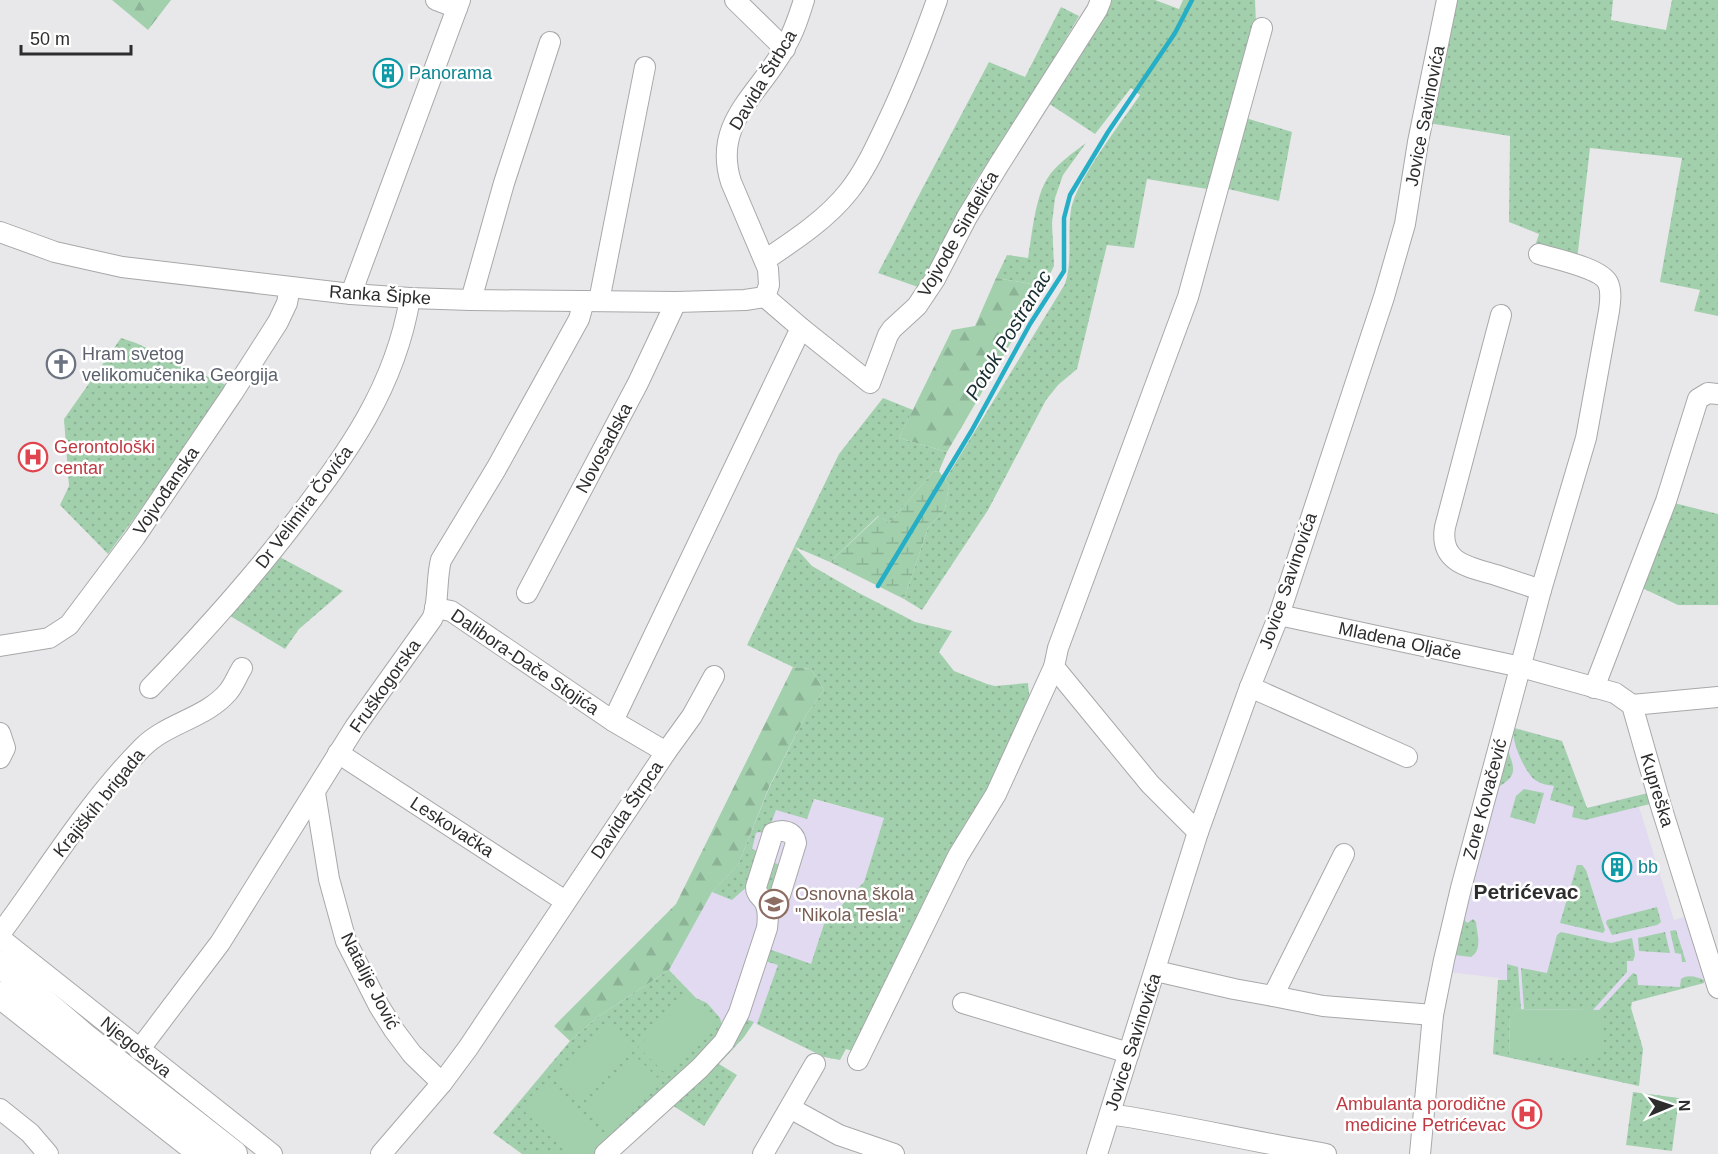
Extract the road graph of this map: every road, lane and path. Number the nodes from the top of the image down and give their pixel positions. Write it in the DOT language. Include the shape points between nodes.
graph roads {
  1 [pos="436,0"];
  2 [pos="735,0"];
  3 [pos="804,0"];
  4 [pos="937,0"];
  5 [pos="1101,0"];
  6 [pos="1448,0"];
  7 [pos="458,4"];
  8 [pos="1262,28"];
  9 [pos="550,42"];
  10 [pos="785,48"];
  11 [pos="645,67"];
  12 [pos="0,232"];
  13 [pos="1539,254"];
  14 [pos="765,260"];
  15 [pos="290,287"];
  16 [pos="351,294"];
  17 [pos="765,297"];
  18 [pos="410,298"];
  19 [pos="471,300"];
  20 [pos="592,301"];
  21 [pos="676,302"];
  22 [pos="1501,315"];
  23 [pos="801,328"];
  24 [pos="1718,394"];
  25 [pos="1541,590"];
  26 [pos="527,592"];
  27 [pos="435,608"];
  28 [pos="1279,615"];
  29 [pos="0,646"];
  30 [pos="1054,667"];
  31 [pos="1521,667"];
  32 [pos="242,668"];
  33 [pos="714,676"];
  34 [pos="1250,687"];
  35 [pos="150,688"];
  36 [pos="1594,688"];
  37 [pos="1718,697"];
  38 [pos="1632,705"];
  39 [pos="614,721"];
  40 [pos="0,733"];
  41 [pos="666,752"];
  42 [pos="338,753"];
  43 [pos="1407,757"];
  44 [pos="0,758"];
  45 [pos="315,793"];
  46 [pos="1198,832"];
  47 [pos="1344,854"];
  48 [pos="565,902"];
  49 [pos="769,907"];
  50 [pos="0,933"];
  51 [pos="0,938"];
  52 [pos="0,952"];
  53 [pos="0,964"];
  54 [pos="1156,971"];
  55 [pos="10,988"];
  56 [pos="1718,988"];
  57 [pos="1273,996"];
  58 [pos="963,1003"];
  59 [pos="1433,1015"];
  60 [pos="139,1050"];
  61 [pos="1129,1053"];
  62 [pos="858,1060"];
  63 [pos="816,1064"];
  64 [pos="442,1083"];
  65 [pos="790,1108"];
  66 [pos="0,1109"];
  67 [pos="1110,1114"];
  68 [pos="1251,1148"];
  69 [pos="48,1154"];
  70 [pos="202,1154"];
  71 [pos="234,1154"];
  72 [pos="272,1154"];
  73 [pos="381,1154"];
  74 [pos="605,1154"];
  75 [pos="763,1154"];
  76 [pos="894,1154"];
  77 [pos="1097,1154"];
  78 [pos="1326,1154"];
  79 [pos="1419,1154"];
  1 -- 7 [label="street"];
  2 -- 10 [label="street"];
  3 -- 10 [label="street, Davida Štrbca"];
  4 -- 14 [label="street" via="893,110 854,184 818,221"];
  5 -- 23 [label="street, Vojvode Sinđelića" via="998,166 935,279 917,306 888,335 870,383"];
  6 -- 28 [label="street, Jovice Savinovića" via="1405,224"];
  7 -- 16 [label="street"];
  8 -- 30 [label="street" via="1188,297"];
  9 -- 19 [label="street"];
  10 -- 14 [label="street, Davida Štrbca" via="740,113 725,149 731,182"];
  11 -- 20 [label="street, Fruškogorska"];
  12 -- 15 [label="street, Ranka Šipke" via="55,252 122,267"];
  13 -- 25 [label="street, Zore Kovačević" via="1598,273 1607,281 1610,293 1586,438"];
  14 -- 17 [label="street, Davida Štrbca" via="769,278"];
  15 -- 16 [label="street, Ranka Šipke"];
  15 -- 29 [label="street, Vojvođanska" via="278,322 232,394 135,537 69,625 49,638"];
  16 -- 18 [label="street, Ranka Šipke"];
  17 -- 21 [label="street, Ranka Šipke"];
  17 -- 23 [label="street, Vojvode Sinđelića"];
  18 -- 19 [label="street, Ranka Šipke"];
  18 -- 35 [label="street, Dr Velimira Čovića" via="398,350 355,440 321,489 233,598"];
  19 -- 20 [label="street, Ranka Šipke"];
  20 -- 21 [label="street, Ranka Šipke"];
  20 -- 27 [label="street, Fruškogorska" via="441,560"];
  21 -- 26 [label="street, Novosadska" via="638,383"];
  22 -- 25 [label="street" via="1444,527 1444,544 1465,567"];
  23 -- 39 [label="street"];
  24 -- 36 [label="street" via="1708,393 1698,399 1654,535"];
  25 -- 31 [label="street, Zore Kovačević"];
  27 -- 39 [label="street, Dalibora-Dače Stojića" via="451,611"];
  27 -- 42 [label="street, Fruškogorska" via="432,619"];
  28 -- 31 [label="street, Mladena Oljače"];
  28 -- 34 [label="street, Jovice Savinovića"];
  30 -- 46 [label="street" via="1150,784"];
  30 -- 62 [label="street" via="996,794 958,856"];
  31 -- 36 [label="street"];
  31 -- 59 [label="street, Zore Kovačević" via="1461,888"];
  32 -- 50 [label="street, Krajiških brigada" via="223,697 154,738 128,763"];
  33 -- 41 [label="street"];
  34 -- 43 [label="street"];
  34 -- 46 [label="street, Jovice Savinovića"];
  36 -- 38 [label="street" via="1615,693"];
  37 -- 38 [label="street"];
  38 -- 56 [label="street, Kupreška"];
  39 -- 41 [label="street, Davida Štrpca"];
  40 -- 44 [label="street" via="5,748"];
  41 -- 48 [label="street, Davida Štrpca"];
  42 -- 45 [label="street, Fruškogorska"];
  42 -- 48 [label="street, Leskovačka"];
  45 -- 60 [label="street, Fruškogorska" via="220,944"];
  45 -- 64 [label="street, Natalije Jović" via="329,879 346,941 394,1030"];
  46 -- 54 [label="street, Jovice Savinovića"];
  47 -- 57 [label="street"];
  48 -- 64 [label="street, Davida Štrpca"];
  49 -- 74 [label="street" via="763,942 739,1013 724,1042"];
  51 -- 60 [label="street, Njegoševa"];
  52 -- 55 [label="main road"];
  53 -- 55 [label="main road"];
  54 -- 57 [label="street"];
  54 -- 61 [label="street, Jovice Savinovića"];
  55 -- 70 [label="main road"];
  55 -- 71 [label="main road" via="86,1038"];
  57 -- 59 [label="street" via="1323,1006"];
  58 -- 61 [label="street"];
  59 -- 79 [label="street, Zore Kovačević"];
  60 -- 72 [label="street, Njegoševa"];
  61 -- 67 [label="street, Jovice Savinovića"];
  63 -- 65 [label="street"];
  64 -- 73 [label="street, Davida Štrpca"];
  65 -- 75 [label="street"];
  65 -- 76 [label="street" via="839,1135"];
  66 -- 69 [label="street" via="30,1133"];
  67 -- 68 [label="street" via="1172,1124"];
  67 -- 77 [label="street, Jovice Savinovića"];
  68 -- 78 [label="street"];
}
